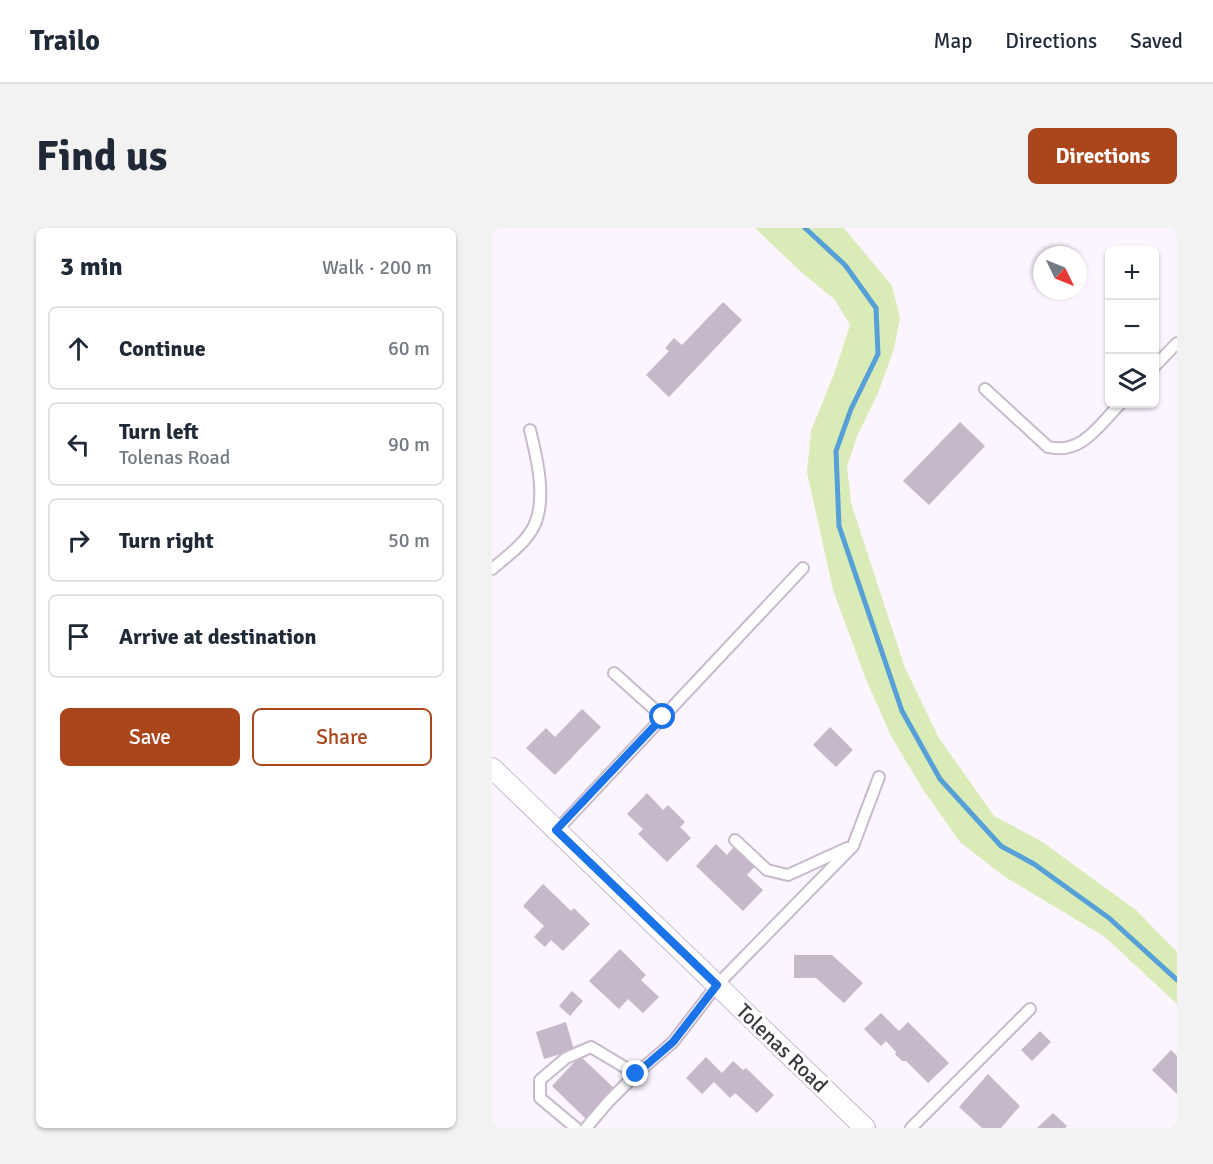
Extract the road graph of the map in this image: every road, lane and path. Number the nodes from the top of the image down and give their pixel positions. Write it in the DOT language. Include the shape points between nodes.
graph roads {
  1 [pos="1177,343"];
  2 [pos="1159,363"];
  3 [pos="985,389"];
  4 [pos="1116,408"];
  5 [pos="530,430"];
  6 [pos="803,568"];
  7 [pos="492,569"];
  8 [pos="614,673"];
  9 [pos="663,717"];
  10 [pos="492,768"];
  11 [pos="879,777"];
  12 [pos="556,830"];
  13 [pos="735,840"];
  14 [pos="853,846"];
  15 [pos="717,985"];
  16 [pos="1030,1010"];
  17 [pos="636,1074"];
  18 [pos="576,1128"];
  19 [pos="586,1128"];
  20 [pos="865,1128"];
  21 [pos="911,1128"];
  1 -- 2 [label="lane"];
  3 -- 4 [label="lane" via="1048,447 1060,450 1083,443"];
  5 -- 7 [label="lane" via="539,467 534,525 521,544"];
  6 -- 9 [label="lane"];
  8 -- 9 [label="lane"];
  9 -- 12 [label="lane"];
  10 -- 12 [label="street, Tolenas Road"];
  11 -- 14 [label="lane"];
  12 -- 15 [label="street, Tolenas Road"];
  13 -- 14 [label="lane" via="767,870 788,875"];
  14 -- 15 [label="lane"];
  15 -- 17 [label="lane" via="673,1042"];
  15 -- 20 [label="street, Tolenas Road"];
  16 -- 21 [label="lane"];
  17 -- 18 [label="lane" via="591,1047 566,1058 540,1080 540,1098"];
  17 -- 19 [label="lane"];
}
